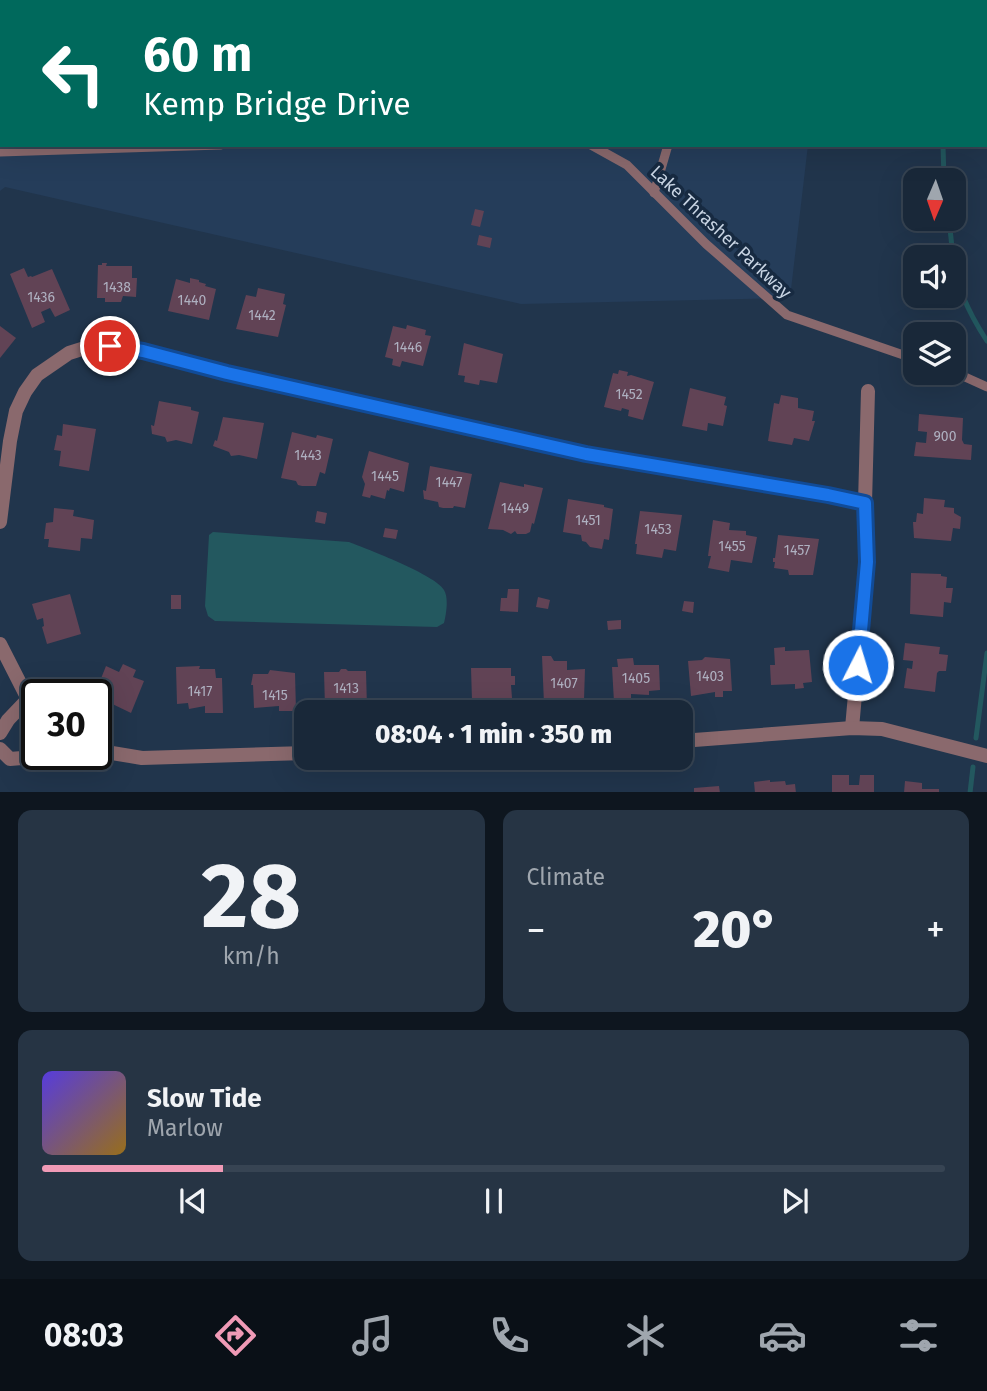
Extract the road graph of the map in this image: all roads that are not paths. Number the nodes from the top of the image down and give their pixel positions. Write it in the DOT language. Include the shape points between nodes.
graph roads {
  1 [pos="158,147"];
  2 [pos="594,147"];
  3 [pos="667,147"];
  4 [pos="0,152"];
  5 [pos="654,193"];
  6 [pos="903,355"];
  7 [pos="966,377"];
  8 [pos="987,387"];
  9 [pos="868,391"];
  10 [pos="865,503"];
  11 [pos="0,522"];
  12 [pos="0,643"];
  13 [pos="21,682"];
  14 [pos="21,711"];
  15 [pos="852,728"];
  16 [pos="0,733"];
  17 [pos="693,740"];
  18 [pos="0,749"];
  19 [pos="112,753"];
  20 [pos="294,753"];
  21 [pos="987,756"];
  22 [pos="21,758"];
  1 -- 4 [label="lane"];
  2 -- 5 [label="lane, Lake Thrasher Parkway" via="627,165"];
  3 -- 5 [label="lane"];
  5 -- 6 [label="lane, Lake Thrasher Parkway" via="787,315"];
  7 -- 8 [label="lane"];
  9 -- 10 [label="street"];
  10 -- 11 [label="street" via="586,454 110,346 69,353 37,375 24,392 10,441"];
  10 -- 15 [label="street" via="867,562"];
  12 -- 13 [label="street"];
  14 -- 16 [label="street"];
  15 -- 17 [label="street"];
  15 -- 21 [label="street" via="882,729"];
  18 -- 22 [label="street" via="10,759"];
  19 -- 20 [label="street" via="142,758"];
}
